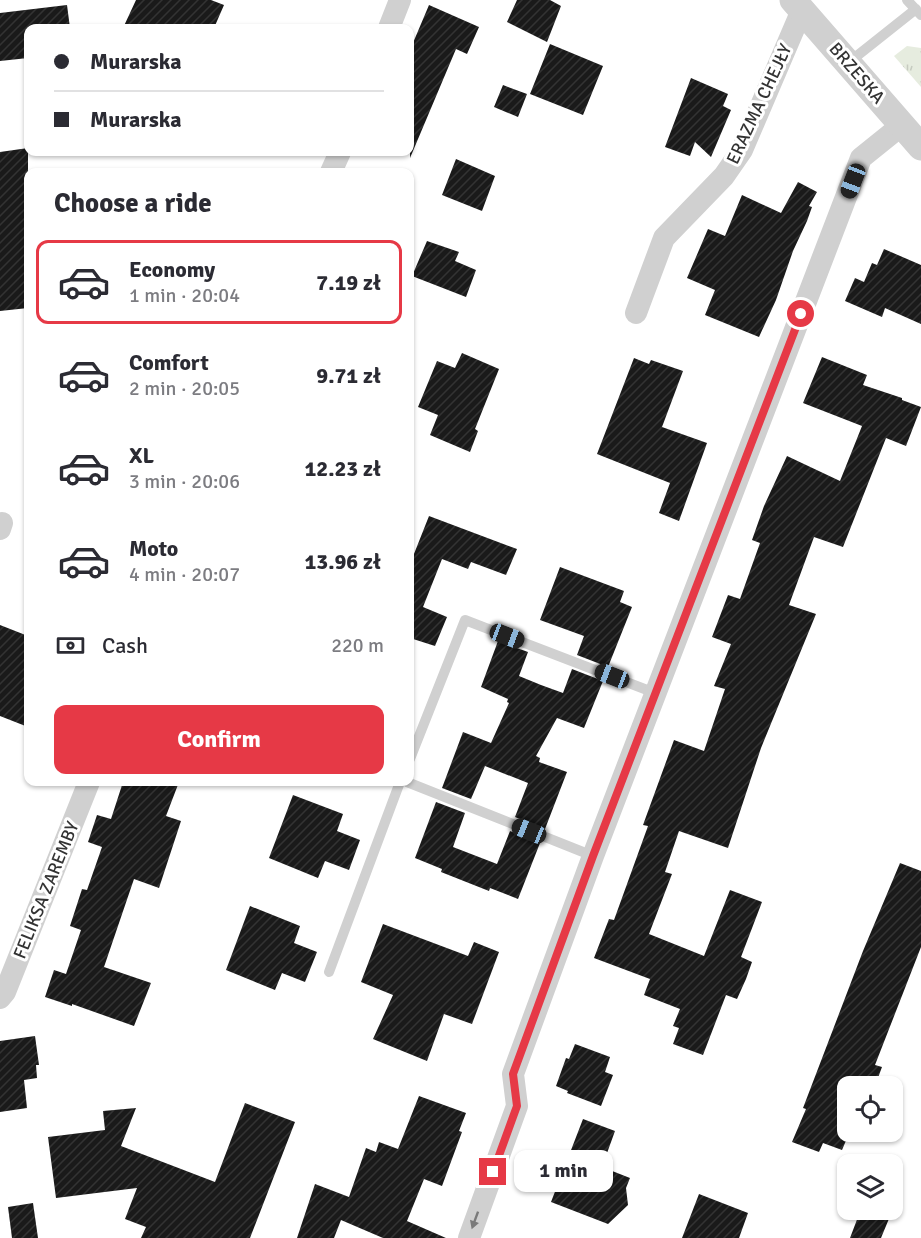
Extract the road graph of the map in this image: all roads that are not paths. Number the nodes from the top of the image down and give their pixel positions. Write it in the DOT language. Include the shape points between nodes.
graph roads {
  1 [pos="400,0"];
  2 [pos="907,0"];
  3 [pos="798,5"];
  4 [pos="918,12"];
  5 [pos="391,24"];
  6 [pos="848,63"];
  7 [pos="902,125"];
  8 [pos="921,147"];
  9 [pos="636,313"];
  10 [pos="655,693"];
  11 [pos="414,749"];
  12 [pos="414,785"];
  13 [pos="87,786"];
  14 [pos="399,786"];
  15 [pos="593,856"];
  16 [pos="329,972"];
  17 [pos="0,998"];
  18 [pos="469,1238"];
  1 -- 5 [label="street"];
  2 -- 4 [label="lane"];
  3 -- 6 [label="street, BRZESKA"];
  3 -- 9 [label="street, ERAZMA CHEJŁY" via="742,150 724,176 664,238"];
  4 -- 6 [label="lane"];
  6 -- 7 [label="street, BRZESKA"];
  7 -- 8 [label="street, BRZESKA"];
  7 -- 10 [label="street" via="861,158"];
  10 -- 11 [label="lane" via="465,620"];
  10 -- 15 [label="street"];
  12 -- 15 [label="lane"];
  13 -- 17 [label="street, FELIKSA ZAREMBY"];
  14 -- 16 [label="lane"];
  15 -- 18 [label="street, one-way" via="513,1074 517,1106"];
}
